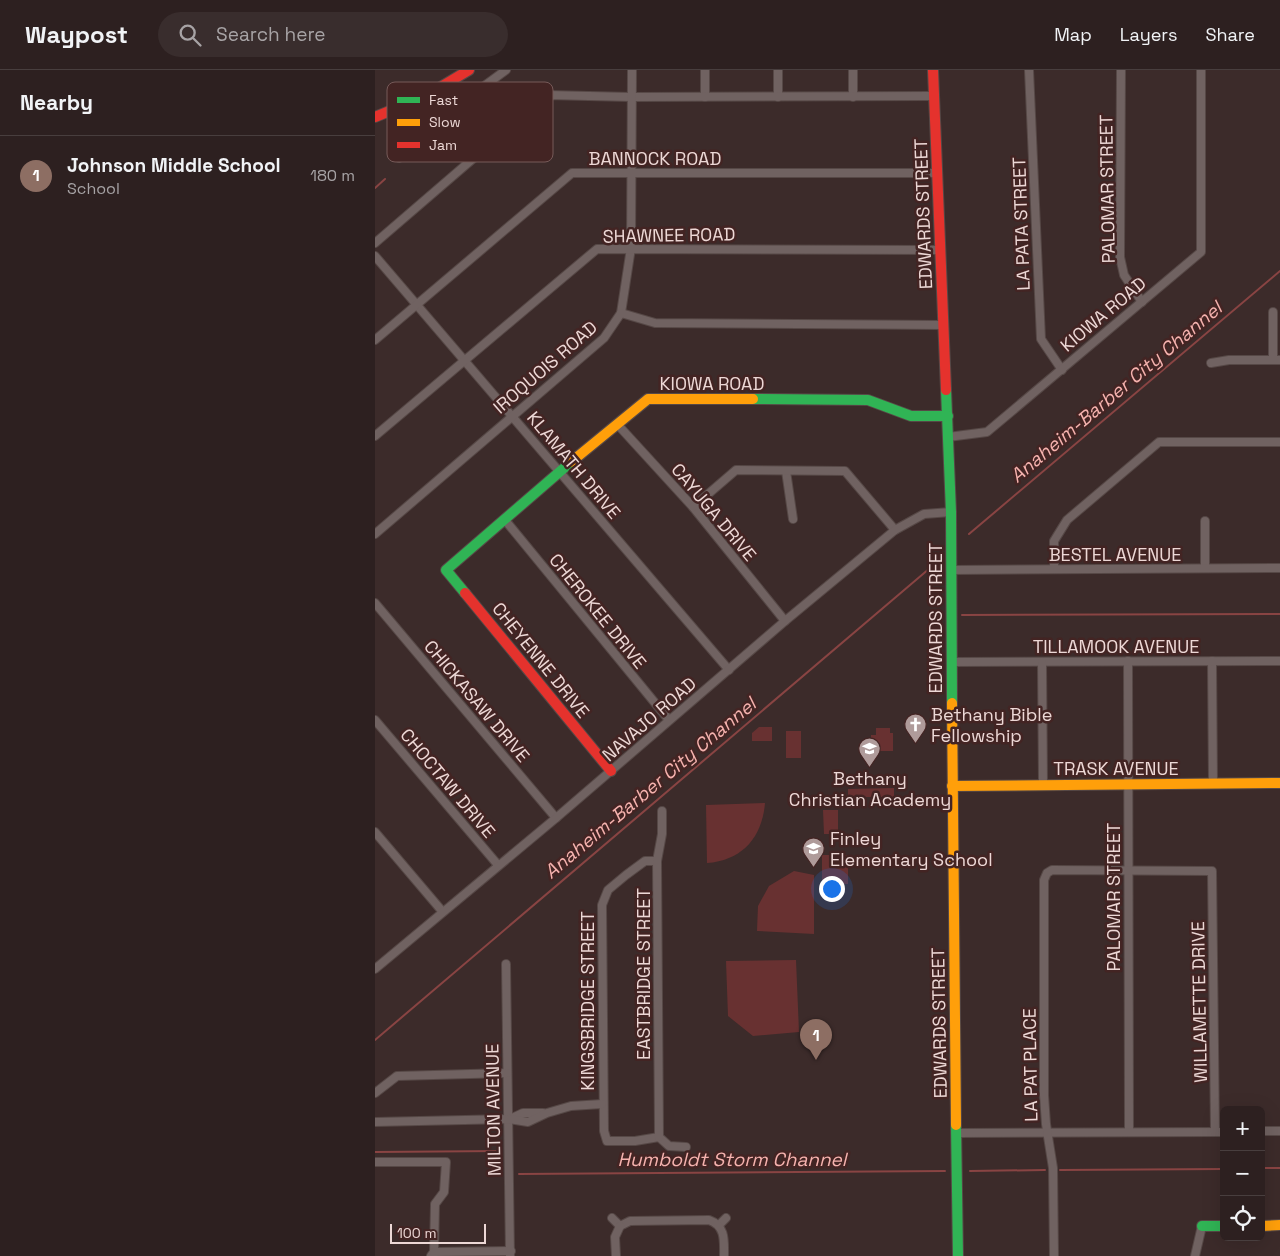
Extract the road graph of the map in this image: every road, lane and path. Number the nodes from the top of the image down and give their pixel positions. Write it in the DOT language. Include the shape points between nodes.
graph roads {
  1 [pos="469,70"];
  2 [pos="506,70"];
  3 [pos="631,70"];
  4 [pos="705,70"];
  5 [pos="778,70"];
  6 [pos="853,70"];
  7 [pos="933,70"];
  8 [pos="1029,70"];
  9 [pos="1121,70"];
  10 [pos="1201,70"];
  11 [pos="450,82"];
  12 [pos="490,82"];
  13 [pos="553,95"];
  14 [pos="934,96"];
  15 [pos="631,97"];
  16 [pos="705,97"];
  17 [pos="777,97"];
  18 [pos="853,97"];
  19 [pos="387,113"];
  20 [pos="375,117"];
  21 [pos="469,162"];
  22 [pos="631,173"];
  23 [pos="937,173"];
  24 [pos="375,243"];
  25 [pos="631,248"];
  26 [pos="941,250"];
  27 [pos="375,256"];
  28 [pos="1142,302"];
  29 [pos="417,304"];
  30 [pos="1273,312"];
  31 [pos="621,313"];
  32 [pos="944,325"];
  33 [pos="375,340"];
  34 [pos="1276,360"];
  35 [pos="463,361"];
  36 [pos="1211,363"];
  37 [pos="1062,370"];
  38 [pos="512,415"];
  39 [pos="947,416"];
  40 [pos="618,425"];
  41 [pos="375,436"];
  42 [pos="948,437"];
  43 [pos="1280,442"];
  44 [pos="786,471"];
  45 [pos="559,472"];
  46 [pos="693,507"];
  47 [pos="951,512"];
  48 [pos="793,519"];
  49 [pos="505,520"];
  50 [pos="1205,521"];
  51 [pos="895,530"];
  52 [pos="375,534"];
  53 [pos="1205,568"];
  54 [pos="1280,568"];
  55 [pos="446,570"];
  56 [pos="951,570"];
  57 [pos="1055,570"];
  58 [pos="375,603"];
  59 [pos="785,621"];
  60 [pos="1128,661"];
  61 [pos="1212,661"];
  62 [pos="1280,661"];
  63 [pos="951,662"];
  64 [pos="1042,662"];
  65 [pos="729,670"];
  66 [pos="375,720"];
  67 [pos="669,720"];
  68 [pos="611,771"];
  69 [pos="1280,783"];
  70 [pos="1213,784"];
  71 [pos="1043,785"];
  72 [pos="1128,785"];
  73 [pos="952,786"];
  74 [pos="662,811"];
  75 [pos="556,818"];
  76 [pos="375,832"];
  77 [pos="657,861"];
  78 [pos="498,865"];
  79 [pos="1128,870"];
  80 [pos="442,911"];
  81 [pos="506,964"];
  82 [pos="375,969"];
  83 [pos="507,1073"];
  84 [pos="375,1094"];
  85 [pos="602,1104"];
  86 [pos="509,1119"];
  87 [pos="375,1122"];
  88 [pos="1265,1131"];
  89 [pos="1280,1131"];
  90 [pos="1129,1132"];
  91 [pos="1215,1132"];
  92 [pos="1220,1132"];
  93 [pos="956,1133"];
  94 [pos="1047,1133"];
  95 [pos="659,1137"];
  96 [pos="686,1147"];
  97 [pos="375,1162"];
  98 [pos="612,1218"];
  99 [pos="725,1218"];
  100 [pos="719,1225"];
  101 [pos="1280,1225"];
  102 [pos="620,1226"];
  103 [pos="1202,1226"];
  104 [pos="1220,1226"];
  105 [pos="1265,1226"];
  106 [pos="433,1254"];
  107 [pos="510,1254"];
  108 [pos="615,1256"];
  109 [pos="724,1256"];
  110 [pos="958,1256"];
  111 [pos="1054,1256"];
  112 [pos="1195,1256"];
  1 -- 11 [label="street"];
  2 -- 12 [label="street"];
  3 -- 15 [label="street"];
  4 -- 16 [label="street"];
  5 -- 17 [label="street"];
  6 -- 18 [label="street"];
  7 -- 14 [label="street, EDWARDS STREET"];
  8 -- 37 [label="street, LA PATA STREET" via="1041,339"];
  9 -- 28 [label="street, PALOMAR STREET" via="1120,257 1124,275"];
  10 -- 28 [label="street, KIOWA ROAD" via="1201,252"];
  13 -- 15 [label="street"];
  14 -- 18 [label="street"];
  14 -- 23 [label="street, EDWARDS STREET"];
  15 -- 16 [label="street"];
  15 -- 22 [label="street"];
  16 -- 17 [label="street"];
  17 -- 18 [label="street"];
  19 -- 20 [label="street"];
  21 -- 24 [label="street"];
  22 -- 23 [label="street, BANNOCK ROAD"];
  22 -- 25 [label="street"];
  22 -- 29 [label="street, BANNOCK ROAD" via="572,173"];
  23 -- 26 [label="street, EDWARDS STREET"];
  25 -- 26 [label="street, SHAWNEE ROAD"];
  25 -- 31 [label="street"];
  25 -- 35 [label="street, SHAWNEE ROAD" via="597,249"];
  26 -- 32 [label="street, EDWARDS STREET"];
  27 -- 29 [label="street, KLAMATH DRIVE"];
  28 -- 37 [label="street, KIOWA ROAD"];
  29 -- 33 [label="street, BANNOCK ROAD"];
  29 -- 35 [label="street, KLAMATH DRIVE"];
  30 -- 34 [label="street"];
  31 -- 32 [label="street" via="655,323"];
  31 -- 38 [label="street, IROQUOIS ROAD" via="605,338"];
  32 -- 39 [label="street, EDWARDS STREET"];
  34 -- 36 [label="street"];
  35 -- 38 [label="street, KLAMATH DRIVE"];
  35 -- 41 [label="street, SHAWNEE ROAD"];
  37 -- 42 [label="street, KIOWA ROAD" via="987,432"];
  38 -- 45 [label="street, KLAMATH DRIVE"];
  38 -- 52 [label="street, IROQUOIS ROAD"];
  39 -- 40 [label="street, KIOWA ROAD" via="911,416 868,400 648,399"];
  39 -- 42 [label="street, EDWARDS STREET"];
  40 -- 45 [label="street, KIOWA ROAD"];
  40 -- 46 [label="street, CAYUGA DRIVE"];
  42 -- 47 [label="street, EDWARDS STREET"];
  43 -- 57 [label="street" via="1159,442 1067,520 1055,541"];
  44 -- 46 [label="street" via="736,470"];
  44 -- 48 [label="street"];
  44 -- 51 [label="street" via="845,471"];
  45 -- 49 [label="street, KIOWA ROAD"];
  45 -- 65 [label="street, KLAMATH DRIVE"];
  46 -- 59 [label="street, CAYUGA DRIVE"];
  47 -- 51 [label="street, NAVAJO ROAD" via="924,514"];
  47 -- 56 [label="street, EDWARDS STREET"];
  49 -- 55 [label="street, KIOWA ROAD"];
  49 -- 67 [label="street, CHEROKEE DRIVE"];
  50 -- 53 [label="street"];
  51 -- 59 [label="street, NAVAJO ROAD"];
  53 -- 54 [label="street, BESTEL AVENUE"];
  53 -- 57 [label="street, BESTEL AVENUE"];
  55 -- 68 [label="street, CHEYENNE DRIVE"];
  56 -- 57 [label="street, BESTEL AVENUE"];
  56 -- 63 [label="street, EDWARDS STREET"];
  58 -- 75 [label="street, CHICKASAW DRIVE"];
  59 -- 65 [label="street, NAVAJO ROAD"];
  60 -- 61 [label="street, TILLAMOOK AVENUE"];
  60 -- 64 [label="street, TILLAMOOK AVENUE"];
  60 -- 72 [label="street, PALOMAR STREET"];
  61 -- 62 [label="street, TILLAMOOK AVENUE"];
  61 -- 70 [label="street"];
  63 -- 64 [label="street, TILLAMOOK AVENUE"];
  63 -- 73 [label="street, EDWARDS STREET"];
  64 -- 71 [label="street"];
  65 -- 67 [label="street, NAVAJO ROAD"];
  66 -- 78 [label="street, CHOCTAW DRIVE"];
  67 -- 68 [label="street, NAVAJO ROAD"];
  68 -- 75 [label="street, NAVAJO ROAD"];
  69 -- 70 [label="street, TRASK AVENUE"];
  70 -- 72 [label="street, TRASK AVENUE"];
  71 -- 72 [label="street, TRASK AVENUE"];
  71 -- 73 [label="street, TRASK AVENUE"];
  72 -- 79 [label="street, PALOMAR STREET"];
  73 -- 93 [label="street, EDWARDS STREET"];
  74 -- 77 [label="street, EASTBRIDGE STREET"];
  75 -- 78 [label="street, NAVAJO ROAD"];
  76 -- 80 [label="street"];
  77 -- 85 [label="street, KINGSBRIDGE STREET" via="645,861 626,875 609,890 601,905"];
  77 -- 95 [label="street, EASTBRIDGE STREET"];
  78 -- 80 [label="street, NAVAJO ROAD"];
  79 -- 90 [label="street, PALOMAR STREET"];
  79 -- 91 [label="street, WILLAMETTE DRIVE" via="1212,871"];
  79 -- 94 [label="street, LA PAT PLACE" via="1052,870 1044,880 1044,1095"];
  80 -- 82 [label="street, NAVAJO ROAD"];
  81 -- 83 [label="street, MILTON AVENUE"];
  83 -- 84 [label="street" via="397,1076"];
  83 -- 86 [label="street, MILTON AVENUE"];
  85 -- 86 [label="street" via="571,1106 528,1122"];
  85 -- 95 [label="street, KINGSBRIDGE STREET" via="607,1141"];
  86 -- 87 [label="street"];
  86 -- 107 [label="street, MILTON AVENUE"];
  88 -- 89 [label="street"];
  90 -- 91 [label="street"];
  90 -- 94 [label="street"];
  91 -- 92 [label="street"];
  93 -- 94 [label="street"];
  93 -- 110 [label="street, EDWARDS STREET"];
  94 -- 111 [label="street, LA PAT PLACE" via="1053,1170"];
  95 -- 96 [label="street" via="669,1146"];
  97 -- 106 [label="street" via="445,1162 445,1192 435,1204"];
  98 -- 102 [label="street"];
  99 -- 100 [label="street"];
  100 -- 102 [label="street" via="709,1220 630,1221"];
  100 -- 109 [label="street" via="724,1235"];
  101 -- 105 [label="street"];
  102 -- 108 [label="street" via="615,1237"];
  103 -- 104 [label="street"];
  103 -- 112 [label="street"];
  106 -- 107 [label="street"];
}
